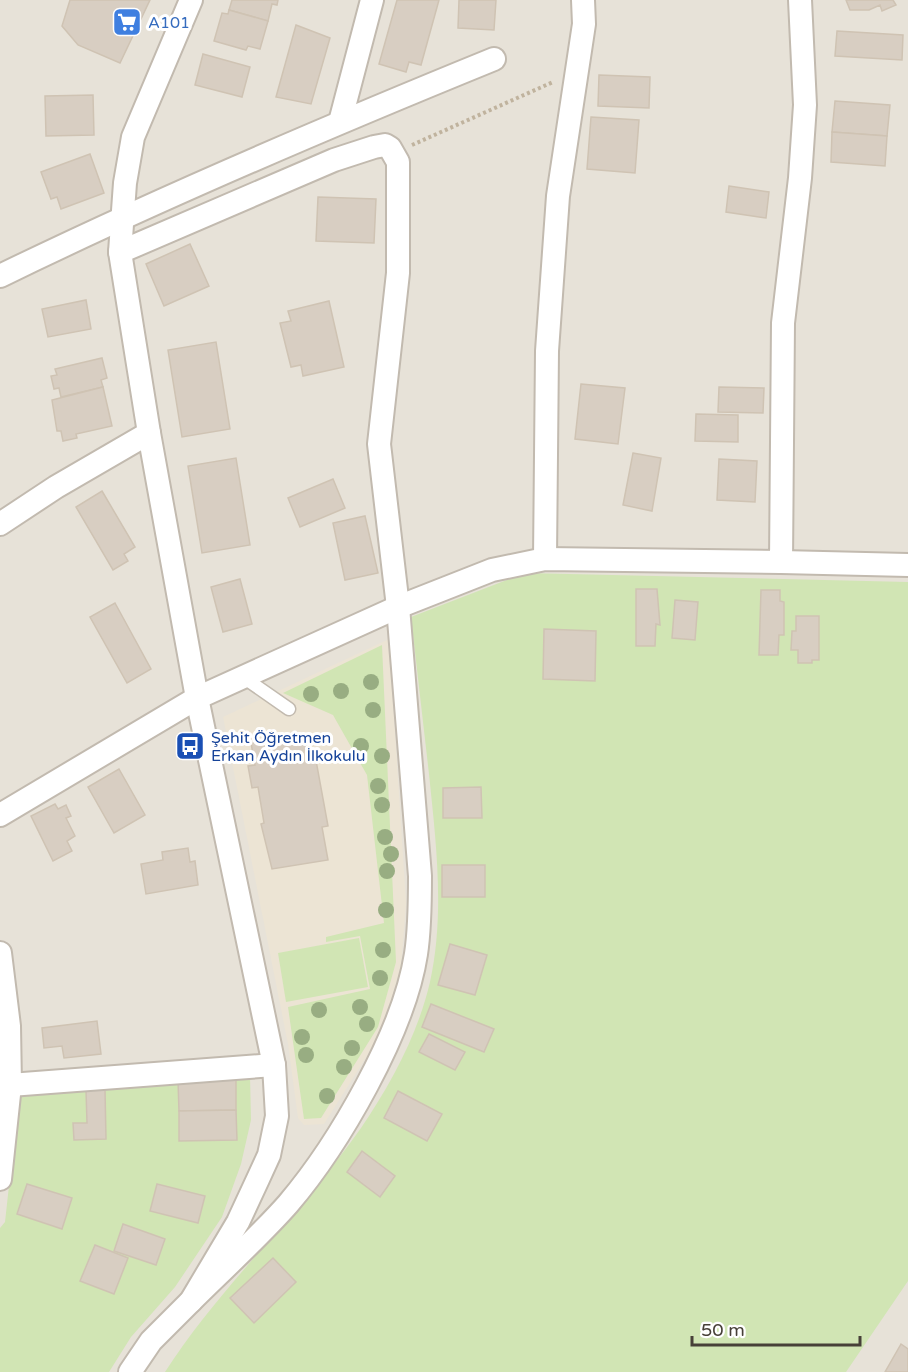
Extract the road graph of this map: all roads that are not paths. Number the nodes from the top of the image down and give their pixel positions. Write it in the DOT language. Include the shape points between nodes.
graph roads {
  1 [pos="190,0"];
  2 [pos="372,0"];
  3 [pos="583,0"];
  4 [pos="800,0"];
  5 [pos="494,59"];
  6 [pos="340,122"];
  7 [pos="123,216"];
  8 [pos="120,252"];
  9 [pos="0,276"];
  10 [pos="148,433"];
  11 [pos="0,524"];
  12 [pos="545,559"];
  13 [pos="781,562"];
  14 [pos="908,565"];
  15 [pos="398,607"];
  16 [pos="243,677"];
  17 [pos="197,698"];
  18 [pos="289,709"];
  19 [pos="0,815"];
  20 [pos="0,953"];
  21 [pos="274,1065"];
  22 [pos="10,1085"];
  23 [pos="0,1179"];
  24 [pos="191,1301"];
  25 [pos="130,1372"];
  1 -- 7 [label="street" via="133,137"];
  2 -- 6 [label="street"];
  3 -- 12 [label="street" via="584,24 558,196 547,351"];
  4 -- 13 [label="street" via="805,105 783,323"];
  5 -- 6 [label="street"];
  6 -- 7 [label="street"];
  7 -- 8 [label="street"];
  7 -- 9 [label="street"];
  8 -- 10 [label="street"];
  8 -- 15 [label="street" via="334,160 385,145 394,153 398,162 398,273 380,444"];
  10 -- 11 [label="street"];
  10 -- 17 [label="street"];
  12 -- 13 [label="street"];
  12 -- 15 [label="street" via="498,567"];
  13 -- 14 [label="street"];
  15 -- 16 [label="street"];
  15 -- 24 [label="street" via="420,876 416,955 409,983 390,1038 373,1071 303,1185"];
  16 -- 17 [label="street"];
  16 -- 18 [label="lane"];
  17 -- 19 [label="street"];
  17 -- 21 [label="street"];
  20 -- 22 [label="street" via="9,1026"];
  21 -- 22 [label="street"];
  21 -- 24 [label="street" via="277,1116 269,1155 238,1222"];
  22 -- 23 [label="street"];
  24 -- 25 [label="street" via="152,1341"];
}
